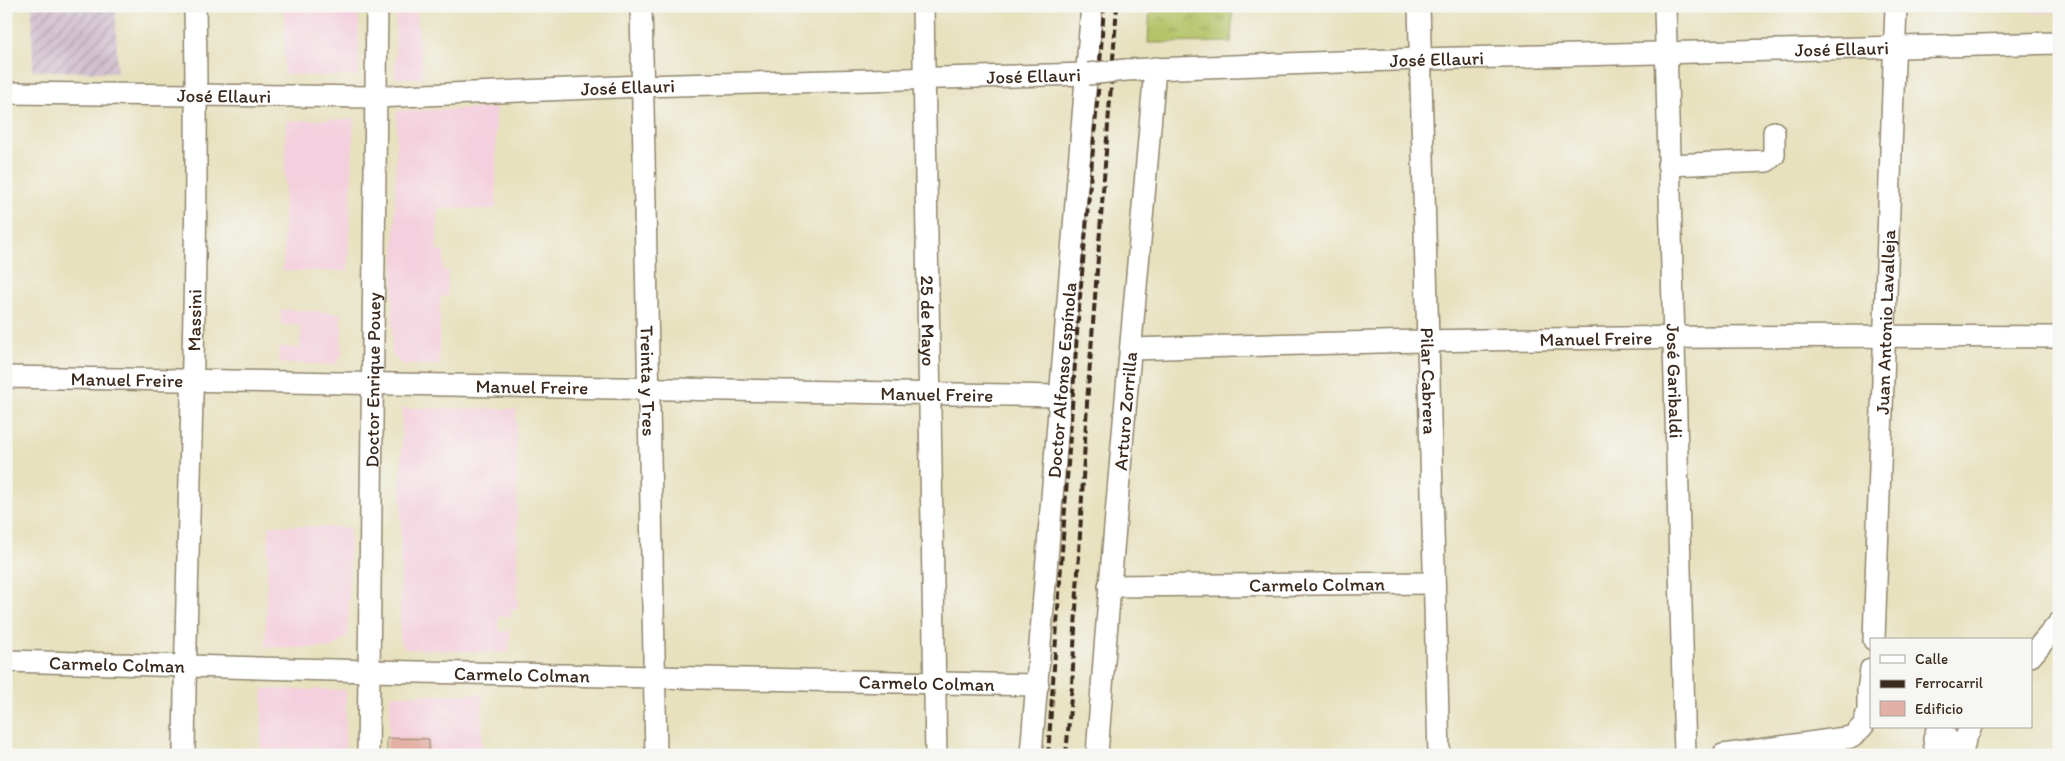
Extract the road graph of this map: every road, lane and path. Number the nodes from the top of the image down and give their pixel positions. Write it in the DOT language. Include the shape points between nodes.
graph roads {
  1 [pos="194,6"];
  2 [pos="376,6"];
  3 [pos="641,6"];
  4 [pos="923,6"];
  5 [pos="1092,6"];
  6 [pos="1419,6"];
  7 [pos="1665,6"];
  8 [pos="1896,6"];
  9 [pos="2059,43"];
  10 [pos="1895,46"];
  11 [pos="1666,53"];
  12 [pos="1420,59"];
  13 [pos="1155,68"];
  14 [pos="1088,74"];
  15 [pos="925,79"];
  16 [pos="642,86"];
  17 [pos="6,93"];
  18 [pos="196,96"];
  19 [pos="375,97"];
  20 [pos="1774,132"];
  21 [pos="1668,165"];
  22 [pos="1884,335"];
  23 [pos="1673,336"];
  24 [pos="2059,337"];
  25 [pos="1426,340"];
  26 [pos="1132,349"];
  27 [pos="6,377"];
  28 [pos="193,382"];
  29 [pos="371,384"];
  30 [pos="648,390"];
  31 [pos="930,394"];
  32 [pos="1059,396"];
  33 [pos="1433,583"];
  34 [pos="1109,586"];
  35 [pos="2056,633"];
  36 [pos="1874,638"];
  37 [pos="2032,651"];
  38 [pos="2032,655"];
  39 [pos="6,661"];
  40 [pos="185,665"];
  41 [pos="370,671"];
  42 [pos="654,676"];
  43 [pos="1870,676"];
  44 [pos="935,683"];
  45 [pos="1038,685"];
  46 [pos="1939,728"];
  47 [pos="1940,728"];
  48 [pos="1970,728"];
  49 [pos="184,755"];
  50 [pos="368,755"];
  51 [pos="656,755"];
  52 [pos="936,755"];
  53 [pos="1031,755"];
  54 [pos="1097,755"];
  55 [pos="1439,755"];
  56 [pos="1685,755"];
  57 [pos="1723,755"];
  58 [pos="1936,755"];
  59 [pos="1961,755"];
  1 -- 18 [label="street, Massini"];
  2 -- 19 [label="street, Doctor Enrique Pouey"];
  3 -- 16 [label="street, Treinta y Tres"];
  4 -- 15 [label="street, 25 de Mayo"];
  5 -- 14 [label="street, Doctor Alfonso Espínola"];
  6 -- 12 [label="street, Pilar Cabrera"];
  7 -- 11 [label="street, José Garibaldi"];
  8 -- 10 [label="street, Juan Antonio Lavalleja"];
  9 -- 10 [label="street, José Ellauri"];
  10 -- 11 [label="street, José Ellauri"];
  10 -- 22 [label="street, Juan Antonio Lavalleja"];
  11 -- 12 [label="street, José Ellauri"];
  11 -- 21 [label="street, José Garibaldi"];
  12 -- 13 [label="street, José Ellauri"];
  12 -- 25 [label="street, Pilar Cabrera"];
  13 -- 14 [label="street, José Ellauri, bridge"];
  13 -- 26 [label="street, Arturo Zorrilla"];
  14 -- 15 [label="street, José Ellauri"];
  14 -- 32 [label="street, Doctor Alfonso Espínola"];
  15 -- 16 [label="street, José Ellauri"];
  15 -- 31 [label="street, 25 de Mayo"];
  16 -- 19 [label="street, José Ellauri"];
  16 -- 30 [label="street, Treinta y Tres"];
  17 -- 18 [label="street, José Ellauri"];
  18 -- 19 [label="street, José Ellauri"];
  18 -- 28 [label="street, Massini"];
  19 -- 29 [label="street, Doctor Enrique Pouey"];
  20 -- 21 [label="street" via="1774,155 1767,161"];
  21 -- 23 [label="street, José Garibaldi"];
  22 -- 23 [label="street, Manuel Freire"];
  22 -- 24 [label="street, Manuel Freire"];
  22 -- 36 [label="street, Juan Antonio Lavalleja"];
  23 -- 25 [label="street, Manuel Freire"];
  23 -- 56 [label="street, José Garibaldi"];
  25 -- 26 [label="street, Manuel Freire"];
  25 -- 33 [label="street, Pilar Cabrera"];
  26 -- 34 [label="street, Arturo Zorrilla"];
  27 -- 28 [label="street, Manuel Freire"];
  28 -- 29 [label="street, Manuel Freire"];
  28 -- 40 [label="street, Massini"];
  29 -- 30 [label="street, Manuel Freire"];
  29 -- 41 [label="street, Doctor Enrique Pouey"];
  30 -- 31 [label="street, Manuel Freire"];
  30 -- 42 [label="street, Treinta y Tres"];
  31 -- 32 [label="street, Manuel Freire"];
  31 -- 44 [label="street, 25 de Mayo"];
  32 -- 45 [label="street, Doctor Alfonso Espínola"];
  33 -- 34 [label="street, Carmelo Colman"];
  33 -- 55 [label="street, Pilar Cabrera"];
  34 -- 54 [label="street, Arturo Zorrilla"];
  35 -- 37 [label="street"];
  35 -- 38 [label="street"];
  39 -- 40 [label="street, Carmelo Colman"];
  40 -- 41 [label="street, Carmelo Colman"];
  40 -- 49 [label="street, Massini"];
  41 -- 42 [label="street, Carmelo Colman"];
  41 -- 50 [label="street, Doctor Enrique Pouey"];
  42 -- 44 [label="street, Carmelo Colman"];
  42 -- 51 [label="street, Treinta y Tres"];
  43 -- 57 [label="street" via="1868,711 1863,726 1852,737"];
  44 -- 45 [label="street, Carmelo Colman"];
  44 -- 52 [label="street, 25 de Mayo"];
  45 -- 53 [label="street, Doctor Alfonso Espínola"];
  46 -- 58 [label="street" via="1934,739"];
  47 -- 59 [label="street"];
  48 -- 59 [label="street"];
}
